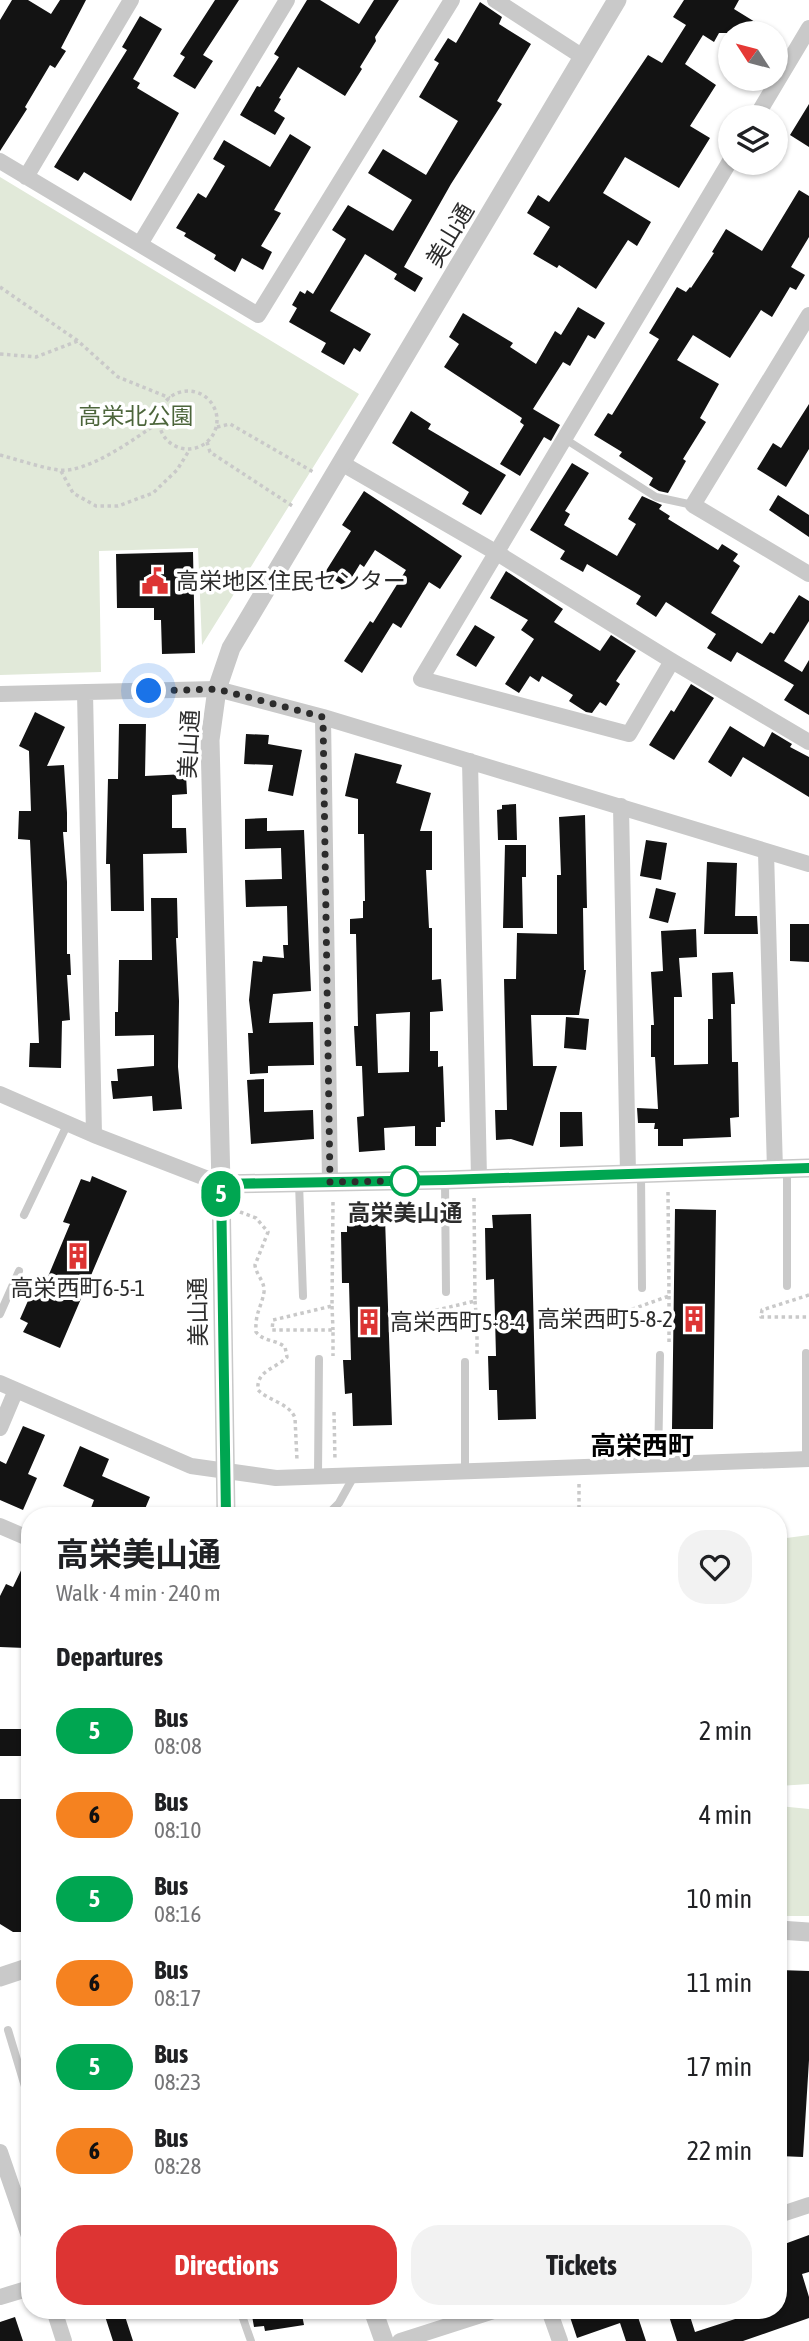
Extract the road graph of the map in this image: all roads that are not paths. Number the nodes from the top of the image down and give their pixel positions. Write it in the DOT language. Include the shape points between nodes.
graph roads {
  1 [pos="131,0"];
  2 [pos="287,0"];
  3 [pos="452,0"];
  4 [pos="495,0"];
  5 [pos="618,0"];
  6 [pos="809,28"];
  7 [pos="583,57"];
  8 [pos="763,105"];
  9 [pos="0,161"];
  10 [pos="722,175"];
  11 [pos="26,177"];
  12 [pos="140,244"];
  13 [pos="809,314"];
  14 [pos="565,439"];
  15 [pos="343,464"];
  16 [pos="693,505"];
  17 [pos="497,553"];
  18 [pos="809,574"];
  19 [pos="672,661"];
  20 [pos="217,689"];
  21 [pos="85,692"];
  22 [pos="0,694"];
  23 [pos="323,717"];
  24 [pos="809,742"];
  25 [pos="470,761"];
  26 [pos="621,806"];
  27 [pos="766,852"];
  28 [pos="809,864"];
  29 [pos="0,1094"];
  30 [pos="68,1123"];
  31 [pos="94,1135"];
  32 [pos="809,1168"];
  33 [pos="781,1170"];
  34 [pos="635,1174"];
  35 [pos="476,1178"];
  36 [pos="445,1180"];
  37 [pos="331,1182"];
  38 [pos="299,1183"];
  39 [pos="221,1184"];
  40 [pos="24,1215"];
  41 [pos="19,1271"];
  42 [pos="787,1286"];
  43 [pos="642,1288"];
  44 [pos="446,1292"];
  45 [pos="303,1296"];
  46 [pos="0,1314"];
  47 [pos="806,1353"];
  48 [pos="660,1355"];
  49 [pos="319,1359"];
  50 [pos="465,1362"];
  51 [pos="0,1384"];
  52 [pos="16,1390"];
  53 [pos="0,1428"];
  54 [pos="808,1459"];
  55 [pos="658,1465"];
  56 [pos="464,1470"];
  57 [pos="224,1472"];
  58 [pos="356,1474"];
  59 [pos="318,1475"];
  60 [pos="226,1507"];
  61 [pos="335,1507"];
  62 [pos="0,1526"];
  63 [pos="21,1535"];
  64 [pos="787,1931"];
  65 [pos="809,1932"];
  66 [pos="21,1970"];
  67 [pos="0,1977"];
  68 [pos="8,2030"];
  69 [pos="21,2073"];
  70 [pos="0,2152"];
  71 [pos="21,2204"];
  72 [pos="809,2205"];
  73 [pos="787,2213"];
  74 [pos="21,2291"];
  75 [pos="0,2297"];
  76 [pos="57,2319"];
  77 [pos="243,2319"];
  78 [pos="376,2319"];
  79 [pos="469,2319"];
  80 [pos="552,2319"];
  81 [pos="64,2341"];
  82 [pos="251,2341"];
  83 [pos="384,2341"];
  84 [pos="400,2341"];
  85 [pos="560,2341"];
  1 -- 11 [label="street"];
  2 -- 12 [label="street"];
  3 -- 12 [label="street" via="258,315"];
  4 -- 7 [label="street"];
  5 -- 7 [label="street, 美山通"];
  6 -- 8 [label="street"];
  7 -- 15 [label="street, 美山通"];
  9 -- 11 [label="street"];
  10 -- 14 [label="street"];
  11 -- 12 [label="street"];
  13 -- 16 [label="street"];
  14 -- 16 [label="lane" via="656,497"];
  14 -- 17 [label="street"];
  15 -- 17 [label="street"];
  15 -- 20 [label="street, 美山通" via="231,648"];
  16 -- 18 [label="street"];
  17 -- 19 [label="street"];
  17 -- 19 [label="street" via="421,679 629,734"];
  19 -- 24 [label="street"];
  20 -- 21 [label="street"];
  20 -- 23 [label="street"];
  20 -- 39 [label="street, 美山通" via="209,740"];
  21 -- 22 [label="street"];
  21 -- 31 [label="street"];
  23 -- 25 [label="street"];
  23 -- 37 [label="street"];
  25 -- 26 [label="street"];
  25 -- 35 [label="street"];
  26 -- 27 [label="street"];
  26 -- 34 [label="street"];
  27 -- 28 [label="street"];
  27 -- 33 [label="street"];
  29 -- 30 [label="street"];
  30 -- 31 [label="street"];
  30 -- 40 [label="lane"];
  31 -- 39 [label="street"];
  32 -- 33 [label="street"];
  33 -- 34 [label="street"];
  33 -- 42 [label="lane"];
  34 -- 35 [label="street"];
  34 -- 43 [label="lane"];
  35 -- 36 [label="street"];
  36 -- 37 [label="street"];
  36 -- 44 [label="lane"];
  37 -- 38 [label="street"];
  38 -- 39 [label="street"];
  38 -- 45 [label="lane"];
  39 -- 57 [label="street, 美山通"];
  41 -- 46 [label="lane"];
  47 -- 54 [label="lane"];
  48 -- 55 [label="lane"];
  49 -- 59 [label="lane"];
  50 -- 56 [label="lane"];
  51 -- 52 [label="street"];
  52 -- 53 [label="street"];
  52 -- 57 [label="street" via="191,1466"];
  54 -- 55 [label="street"];
  55 -- 56 [label="street"];
  56 -- 58 [label="street"];
  57 -- 59 [label="street" via="276,1478"];
  57 -- 60 [label="street, 美山通"];
  58 -- 59 [label="street"];
  58 -- 61 [label="lane"];
  62 -- 63 [label="street"];
  64 -- 65 [label="street"];
  66 -- 67 [label="street"];
  68 -- 69 [label="lane"];
  70 -- 71 [label="street"];
  72 -- 73 [label="street"];
  74 -- 75 [label="street"];
  76 -- 81 [label="street"];
  77 -- 82 [label="lane"];
  78 -- 83 [label="street"];
  79 -- 84 [label="street"];
  80 -- 85 [label="street"];
}
